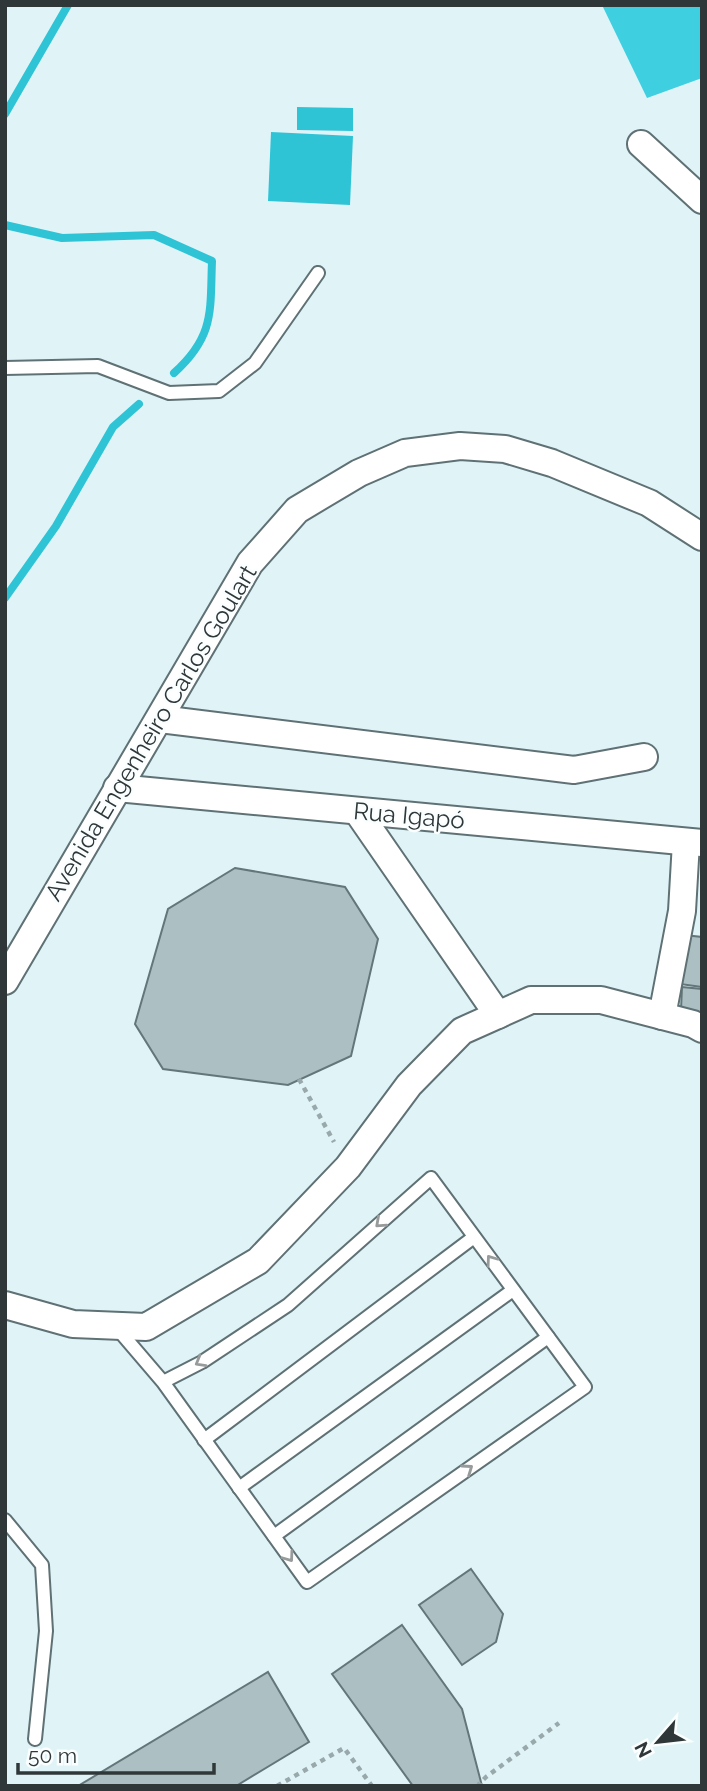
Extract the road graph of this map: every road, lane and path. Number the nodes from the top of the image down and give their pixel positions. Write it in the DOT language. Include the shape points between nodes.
graph roads {
  1 [pos="641,144"];
  2 [pos="702,200"];
  3 [pos="318,273"];
  4 [pos="5,368"];
  5 [pos="702,537"];
  6 [pos="160,719"];
  7 [pos="644,757"];
  8 [pos="117,788"];
  9 [pos="357,811"];
  10 [pos="694,842"];
  11 [pos="5,981"];
  12 [pos="498,1014"];
  13 [pos="662,1016"];
  14 [pos="702,1029"];
  15 [pos="299,1079"];
  16 [pos="348,1167"];
  17 [pos="474,1237"];
  18 [pos="513,1290"];
  19 [pos="5,1305"];
  20 [pos="114,1325"];
  21 [pos="548,1337"];
  22 [pos="163,1382"];
  23 [pos="204,1440"];
  24 [pos="239,1488"];
  25 [pos="5,1520"];
  26 [pos="274,1536"];
  27 [pos="558,1723"];
  28 [pos="35,1739"];
  29 [pos="277,1786"];
  30 [pos="372,1786"];
  31 [pos="482,1786"];
  1 -- 2 [label="street"];
  3 -- 4 [label="lane" via="255,363 219,391 169,393 98,366"];
  5 -- 6 [label="street, Avenida Engenheiro Carlos Goulart" via="649,503 505,449 460,446 405,453 359,473 297,510 250,563"];
  6 -- 7 [label="street" via="574,770"];
  6 -- 8 [label="street, Avenida Engenheiro Carlos Goulart"];
  8 -- 9 [label="street, Rua Igapó"];
  8 -- 11 [label="street, Avenida Engenheiro Carlos Goulart"];
  9 -- 10 [label="street, Rua Igapó"];
  9 -- 12 [label="street"];
  10 -- 13 [label="street"];
  12 -- 13 [label="street" via="531,1000 601,1000"];
  12 -- 16 [label="street" via="462,1031 409,1085"];
  13 -- 14 [label="street"];
  15 -- 16 [label="path"];
  16 -- 20 [label="street" via="258,1261 146,1326"];
  18 -- 17 [label="lane, one-way"];
  17 -- 22 [label="lane, one-way" via="431,1178 288,1305"];
  17 -- 23 [label="lane"];
  18 -- 21 [label="lane"];
  18 -- 24 [label="lane"];
  19 -- 20 [label="street" via="73,1324"];
  20 -- 22 [label="lane"];
  21 -- 26 [label="lane"];
  26 -- 21 [label="lane, one-way" via="307,1582 585,1387"];
  22 -- 23 [label="lane"];
  23 -- 24 [label="lane"];
  24 -- 26 [label="lane"];
  25 -- 28 [label="lane" via="42,1565 46,1630"];
  27 -- 31 [label="path" via="486,1777 479,1784"];
  29 -- 30 [label="path" via="344,1748"];
}
